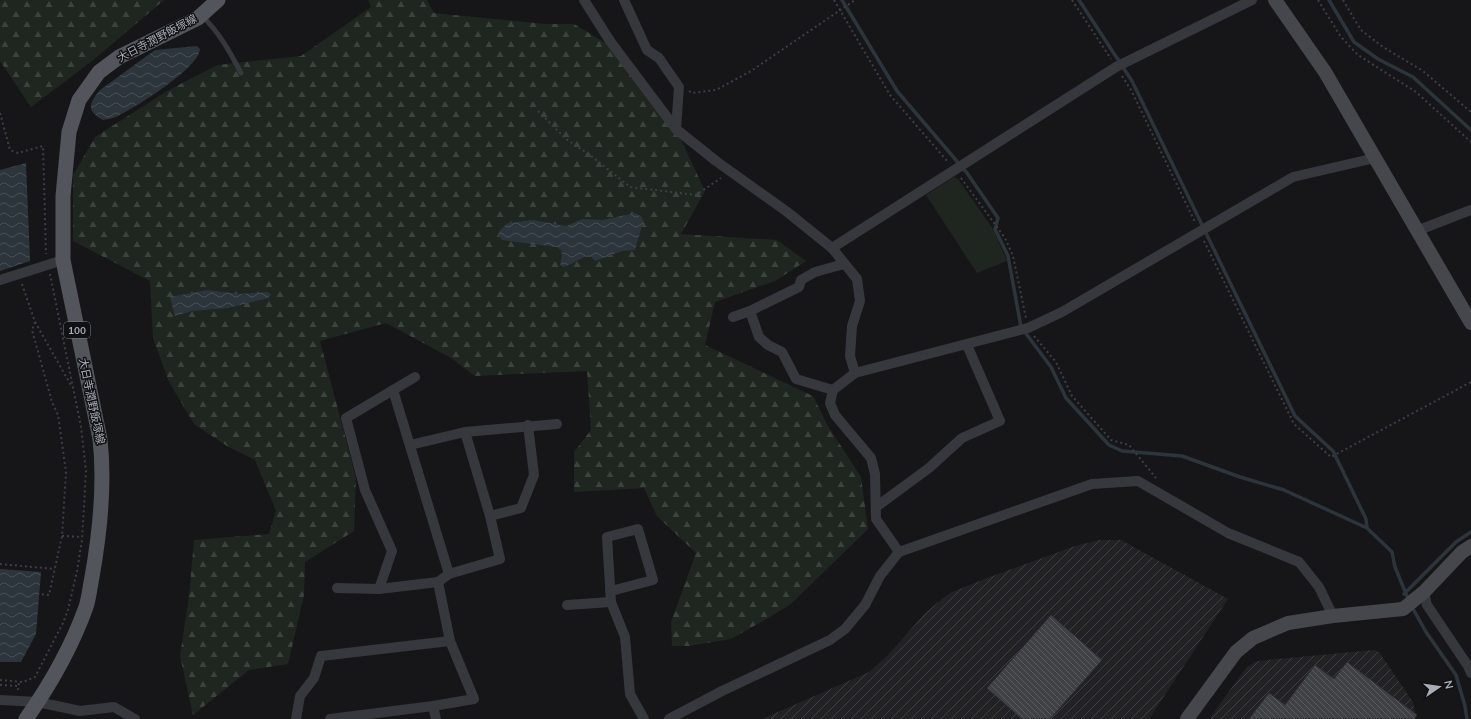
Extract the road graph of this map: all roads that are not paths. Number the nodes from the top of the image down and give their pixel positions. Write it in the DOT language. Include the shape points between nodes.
graph roads {
  1 [pos="218,0"];
  2 [pos="584,0"];
  3 [pos="624,0"];
  4 [pos="1252,0"];
  5 [pos="1275,0"];
  6 [pos="201,15"];
  7 [pos="241,73"];
  8 [pos="676,129"];
  9 [pos="1375,158"];
  10 [pos="1471,210"];
  11 [pos="1419,230"];
  12 [pos="832,248"];
  13 [pos="63,260"];
  14 [pos="844,264"];
  15 [pos="0,280"];
  16 [pos="750,311"];
  17 [pos="732,317"];
  18 [pos="1471,323"];
  19 [pos="967,345"];
  20 [pos="855,373"];
  21 [pos="415,377"];
  22 [pos="393,390"];
  23 [pos="833,390"];
  24 [pos="557,424"];
  25 [pos="528,425"];
  26 [pos="465,432"];
  27 [pos="410,445"];
  28 [pos="876,507"];
  29 [pos="490,516"];
  30 [pos="1471,546"];
  31 [pos="899,552"];
  32 [pos="449,574"];
  33 [pos="438,582"];
  34 [pos="337,588"];
  35 [pos="379,589"];
  36 [pos="611,591"];
  37 [pos="1413,601"];
  38 [pos="611,602"];
  39 [pos="567,604"];
  40 [pos="1334,616"];
  41 [pos="450,641"];
  42 [pos="1471,673"];
  43 [pos="0,700"];
  44 [pos="38,702"];
  45 [pos="433,706"];
  46 [pos="26,719"];
  47 [pos="135,719"];
  48 [pos="296,719"];
  49 [pos="330,719"];
  50 [pos="436,719"];
  51 [pos="644,719"];
  52 [pos="669,719"];
  53 [pos="1186,719"];
  1 -- 6 [label="main road, 大日寺潤野飯塚線 / 100"];
  2 -- 8 [label="street" via="610,41"];
  3 -- 8 [label="street" via="647,50 659,58 679,87"];
  4 -- 12 [label="street" via="1116,67"];
  5 -- 9 [label="street" via="1326,72"];
  6 -- 7 [label="lane" via="231,52"];
  6 -- 13 [label="main road, 大日寺潤野飯塚線 / 100" via="119,57 99,72 79,100 69,132 63,196"];
  8 -- 12 [label="street"];
  9 -- 11 [label="street"];
  9 -- 19 [label="street" via="1293,178 1062,312 1028,328"];
  10 -- 11 [label="street"];
  11 -- 18 [label="street"];
  12 -- 14 [label="street"];
  13 -- 15 [label="street"];
  13 -- 44 [label="main road, 大日寺潤野飯塚線 / 100" via="100,439 103,466 96,554 86,606 70,645"];
  14 -- 16 [label="street" via="815,272 801,280 799,287"];
  14 -- 20 [label="street" via="857,279 860,301 852,326 850,356"];
  16 -- 17 [label="street"];
  16 -- 23 [label="street" via="759,337 782,352 796,379"];
  19 -- 20 [label="street"];
  19 -- 28 [label="street" via="1000,421 962,438 929,468"];
  20 -- 23 [label="street"];
  21 -- 22 [label="street"];
  22 -- 27 [label="street"];
  22 -- 35 [label="street" via="346,418 365,490 392,551"];
  23 -- 28 [label="street" via="830,403 835,415 871,458 875,474"];
  24 -- 25 [label="street"];
  25 -- 26 [label="street"];
  25 -- 29 [label="street" via="534,475 521,508"];
  26 -- 27 [label="street"];
  26 -- 29 [label="street"];
  27 -- 32 [label="street"];
  28 -- 31 [label="street" via="876,519"];
  29 -- 32 [label="street" via="500,559"];
  30 -- 37 [label="street"];
  31 -- 40 [label="street" via="1092,484 1138,481 1228,533 1299,562 1319,587"];
  31 -- 52 [label="street" via="880,576 865,605 845,629 830,640"];
  32 -- 33 [label="street"];
  33 -- 35 [label="street"];
  33 -- 41 [label="street"];
  34 -- 35 [label="street"];
  36 -- 36 [label="street" via="607,537 638,529 653,580"];
  36 -- 38 [label="street"];
  37 -- 40 [label="street"];
  37 -- 42 [label="street" via="1427,605"];
  38 -- 39 [label="street"];
  38 -- 51 [label="street" via="625,637 630,694"];
  40 -- 53 [label="street" via="1288,623 1253,638 1236,652"];
  41 -- 45 [label="street" via="474,698"];
  41 -- 48 [label="street" via="321,656 314,678 300,696"];
  43 -- 44 [label="street"];
  44 -- 46 [label="main road, 大日寺潤野飯塚線 / 100"];
  44 -- 47 [label="street" via="80,711 114,707"];
  45 -- 49 [label="street"];
  45 -- 50 [label="street"];
}
